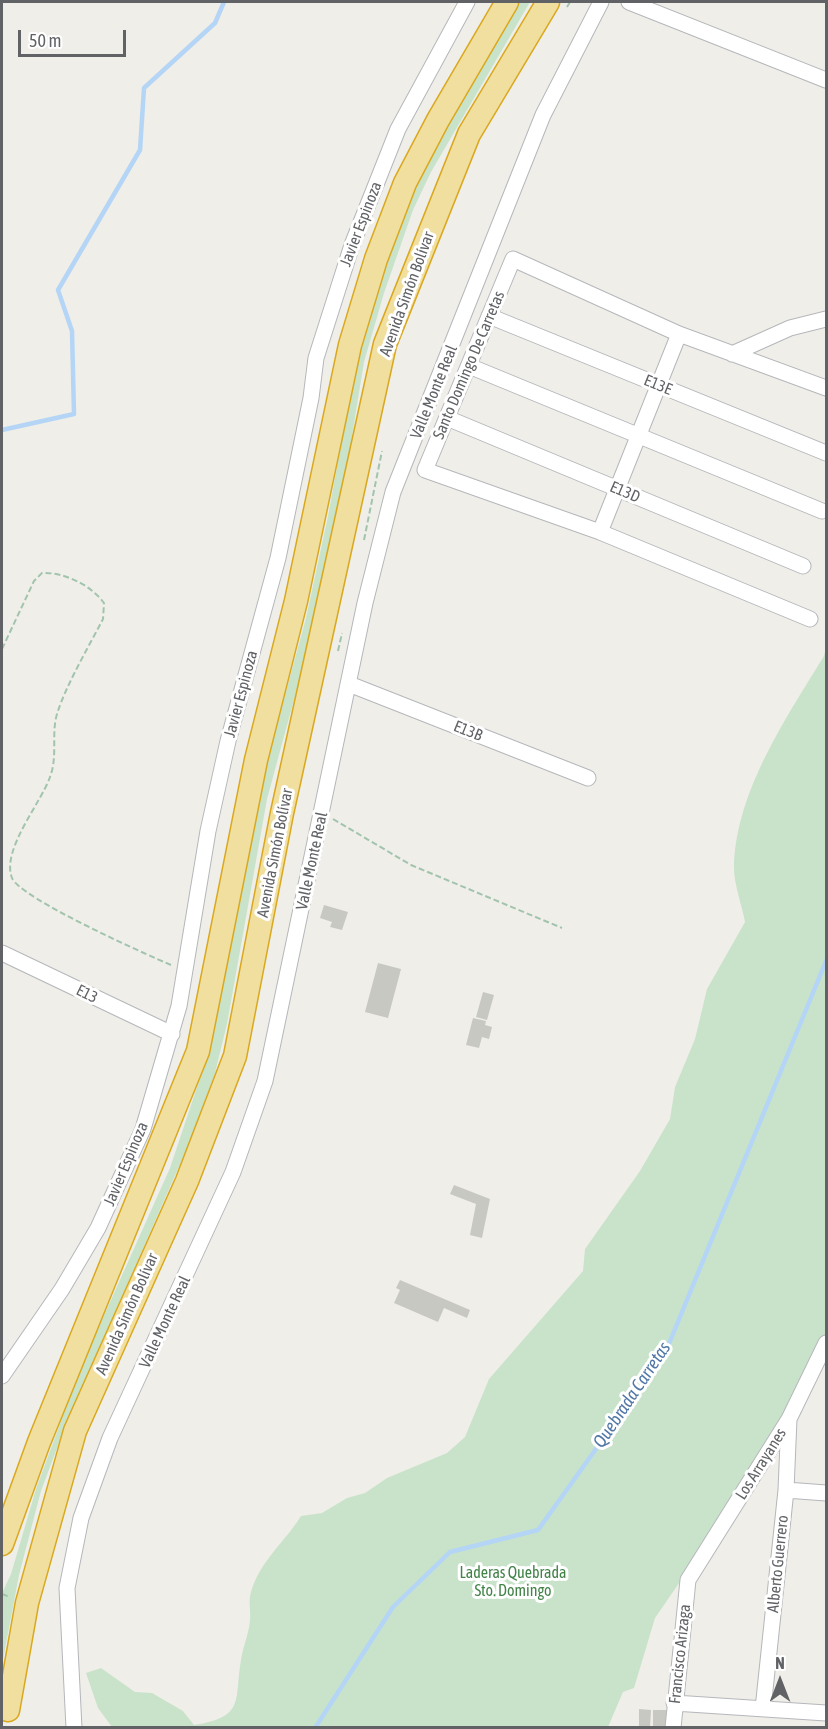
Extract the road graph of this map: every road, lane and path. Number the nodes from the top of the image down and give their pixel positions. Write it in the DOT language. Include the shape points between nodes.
graph roads {
  1 [pos="467,2"];
  2 [pos="507,2"];
  3 [pos="548,2"];
  4 [pos="601,2"];
  5 [pos="629,2"];
  6 [pos="825,79"];
  7 [pos="489,316"];
  8 [pos="826,319"];
  9 [pos="679,333"];
  10 [pos="454,342"];
  11 [pos="732,354"];
  12 [pos="469,365"];
  13 [pos="445,366"];
  14 [pos="659,385"];
  15 [pos="826,388"];
  16 [pos="447,418"];
  17 [pos="638,436"];
  18 [pos="826,453"];
  19 [pos="617,489"];
  20 [pos="822,511"];
  21 [pos="600,532"];
  22 [pos="803,566"];
  23 [pos="810,620"];
  24 [pos="2,649"];
  25 [pos="348,684"];
  26 [pos="588,778"];
  27 [pos="322,815"];
  28 [pos="562,928"];
  29 [pos="2,953"];
  30 [pos="185,971"];
  31 [pos="172,1034"];
  32 [pos="826,1343"];
  33 [pos="2,1376"];
  34 [pos="789,1419"];
  35 [pos="786,1490"];
  36 [pos="826,1493"];
  37 [pos="2,1544"];
  38 [pos="688,1580"];
  39 [pos="674,1703"];
  40 [pos="763,1709"];
  41 [pos="6,1710"];
  42 [pos="826,1713"];
  43 [pos="74,1728"];
  44 [pos="673,1728"];
  1 -- 30 [label="street, Javier Espinoza" via="398,129 352,244 316,358 278,558 208,831"];
  2 -- 37 [label="highway, Avenida Simón Bolívar" via="405,183 376,260 350,345 296,601 256,760 198,1051 64,1379"];
  3 -- 41 [label="highway, Avenida Simón Bolívar" via="469,134 385,344 282,813 235,1056 188,1180 75,1431 27,1603"];
  4 -- 10 [label="street, Valle Monte Real" via="543,115"];
  5 -- 6 [label="street"];
  7 -- 9 [label="street, Santo Domingo De Carretas" via="513,259"];
  7 -- 12 [label="street, Santo Domingo De Carretas"];
  7 -- 14 [label="street, E13E"];
  8 -- 11 [label="street" via="790,328"];
  9 -- 11 [label="street"];
  9 -- 14 [label="street"];
  10 -- 12 [label="street"];
  10 -- 13 [label="street, Valle Monte Real"];
  11 -- 15 [label="street"];
  12 -- 13 [label="street"];
  12 -- 16 [label="street, Santo Domingo De Carretas"];
  12 -- 17 [label="street"];
  13 -- 25 [label="street, Valle Monte Real" via="393,492"];
  14 -- 17 [label="street"];
  14 -- 18 [label="street, E13E"];
  16 -- 19 [label="street, E13D"];
  16 -- 21 [label="street, Santo Domingo De Carretas" via="425,470"];
  17 -- 19 [label="street"];
  17 -- 20 [label="street"];
  19 -- 21 [label="street"];
  19 -- 22 [label="street, E13D"];
  21 -- 23 [label="street"];
  24 -- 30 [label="path" via="34,581 42,573 61,574 97,593 104,603 103,620 56,717 56,756 51,776 12,856 12,878 21,890 100,934"];
  25 -- 26 [label="street, E13B"];
  25 -- 27 [label="street, Valle Monte Real"];
  27 -- 28 [label="path" via="340,821 411,865"];
  27 -- 43 [label="street, Valle Monte Real" via="265,1081 233,1172 110,1438 81,1518 67,1588"];
  29 -- 31 [label="street, E13"];
  30 -- 31 [label="street, Javier Espinoza"];
  31 -- 33 [label="street, Javier Espinoza" via="143,1129 98,1228"];
  32 -- 34 [label="street, Los Arrayanes"];
  34 -- 35 [label="street, Alberto Guerrero"];
  34 -- 38 [label="street, Los Arrayanes"];
  35 -- 36 [label="street"];
  35 -- 40 [label="street, Alberto Guerrero"];
  38 -- 39 [label="street, Francisco Arizaga"];
  39 -- 40 [label="street"];
  39 -- 44 [label="street, Francisco Arizaga"];
  40 -- 42 [label="street"];
}
